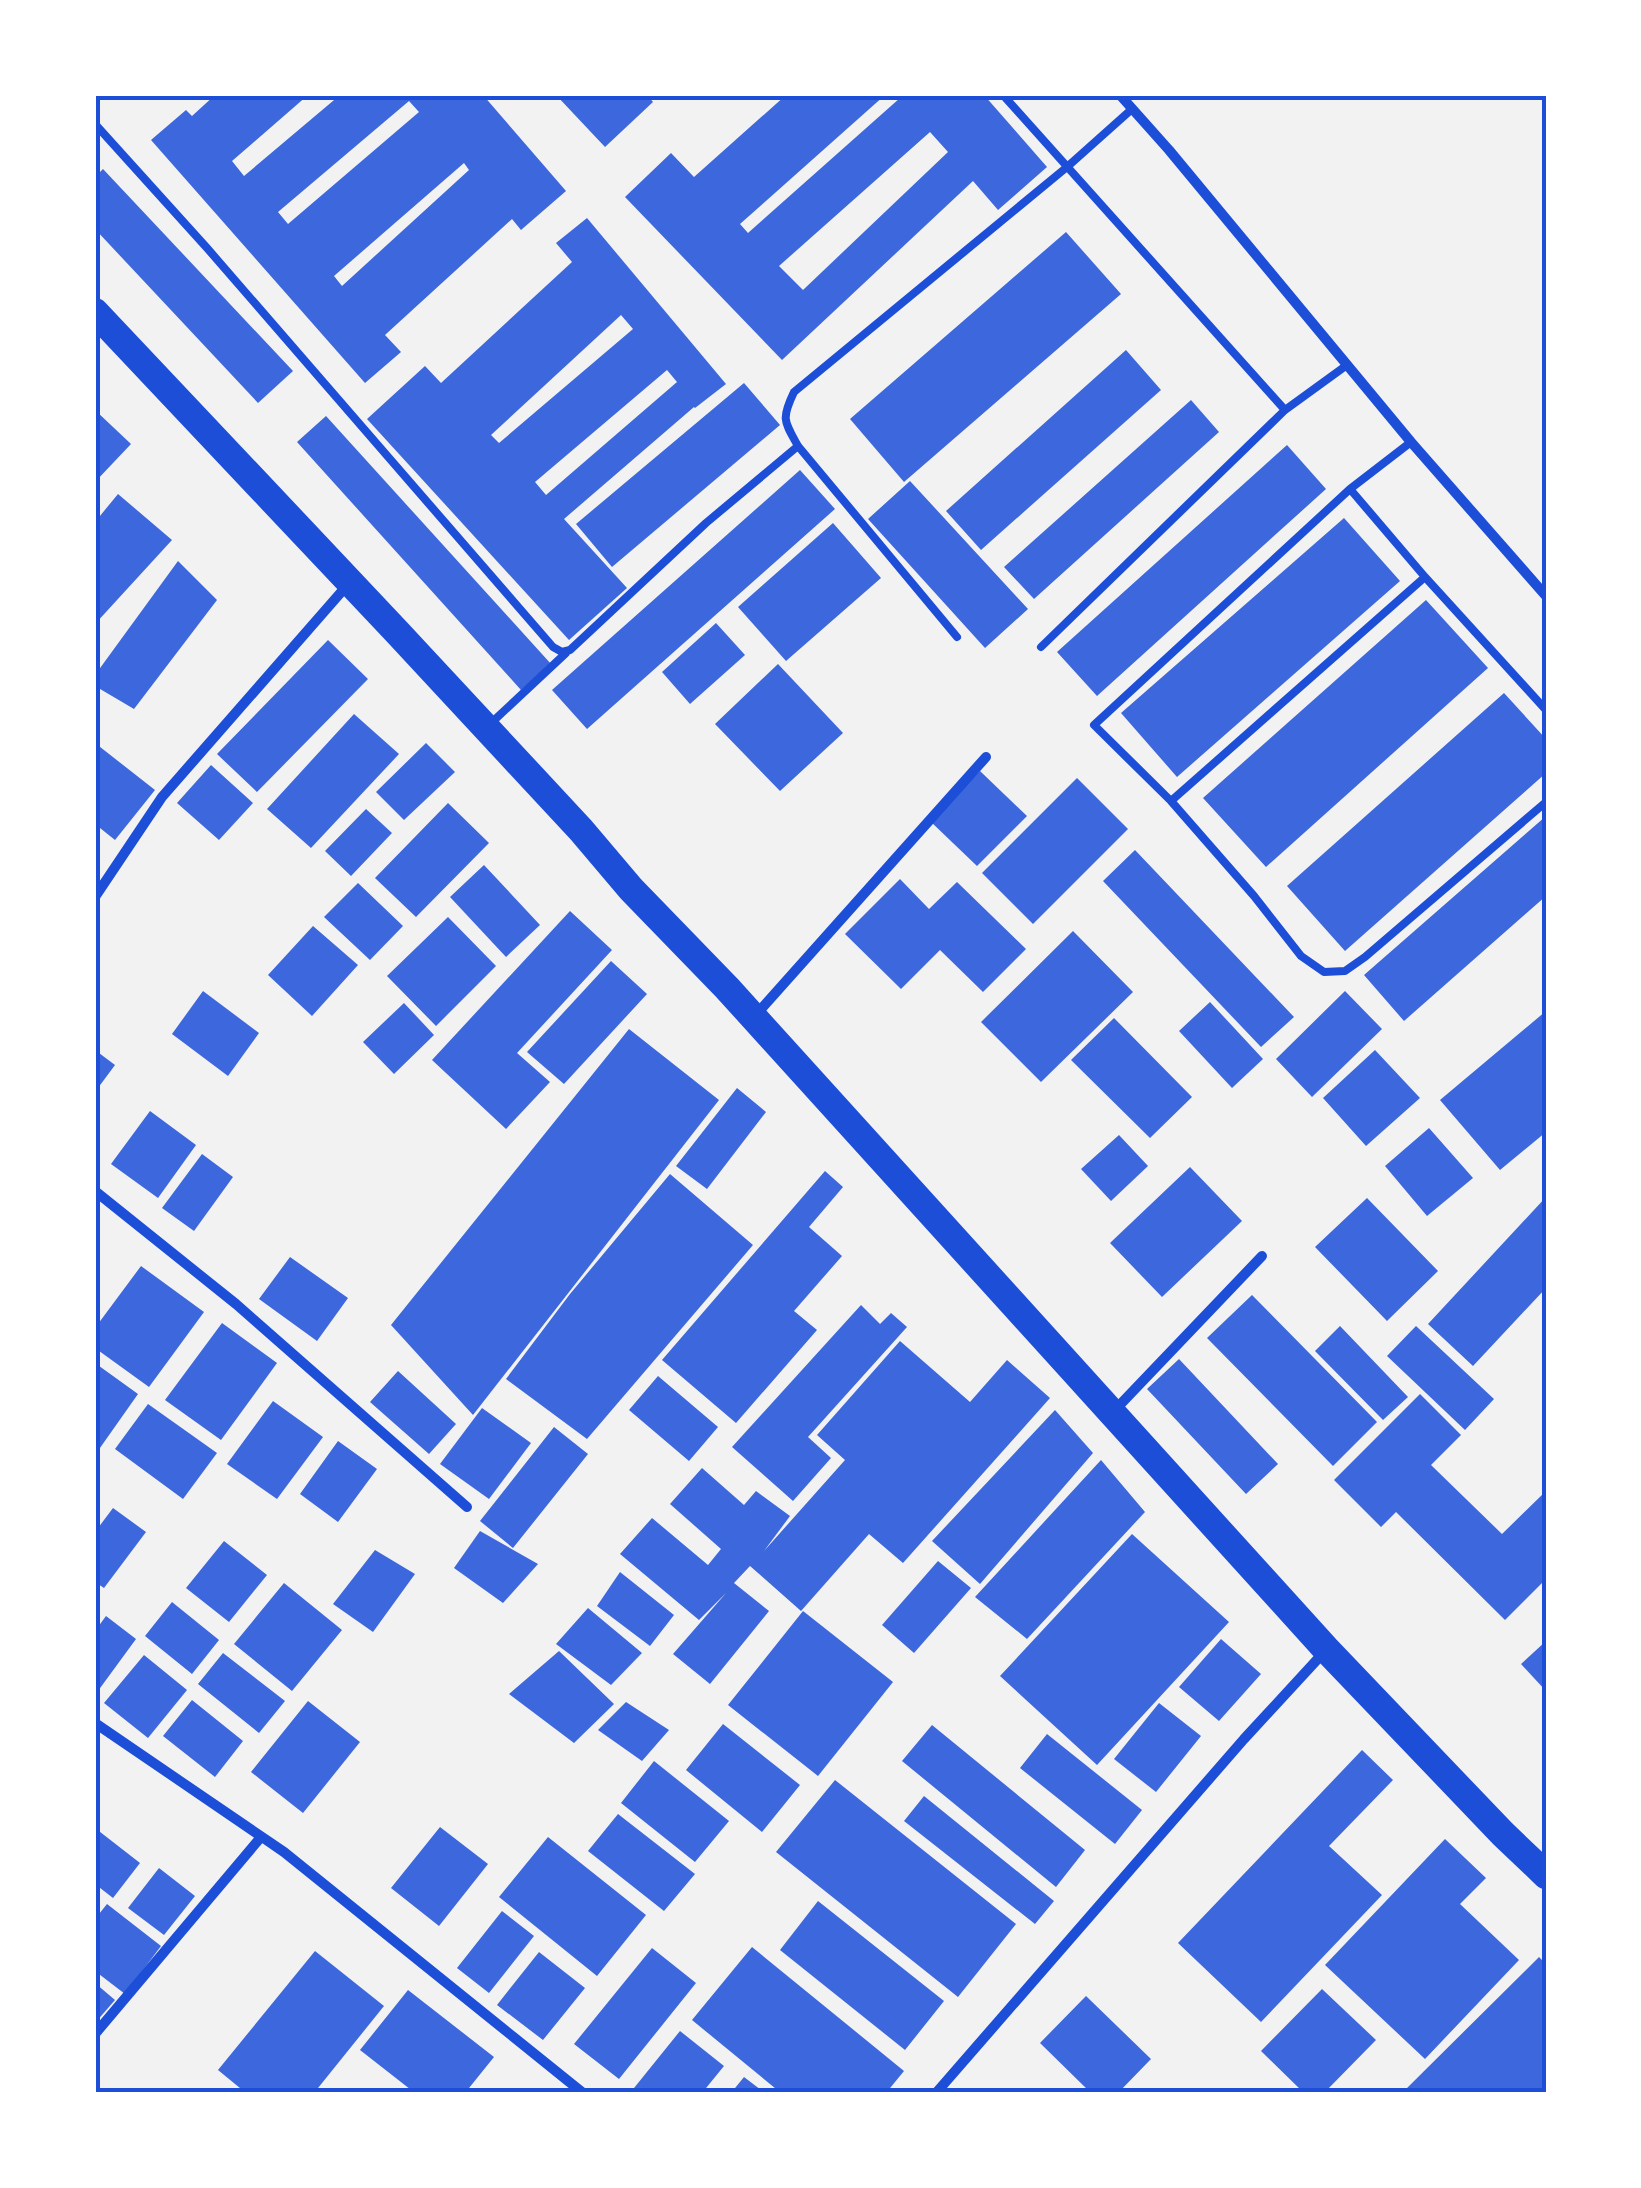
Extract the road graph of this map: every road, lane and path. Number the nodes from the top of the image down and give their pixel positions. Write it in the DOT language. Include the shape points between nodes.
graph roads {
  1 [pos="1003,95"];
  2 [pos="1120,95"];
  3 [pos="1132,109"];
  4 [pos="95,124"];
  5 [pos="1067,166"];
  6 [pos="95,312"];
  7 [pos="1347,365"];
  8 [pos="1285,410"];
  9 [pos="1411,442"];
  10 [pos="798,446"];
  11 [pos="1350,488"];
  12 [pos="1424,576"];
  13 [pos="350,581"];
  14 [pos="1546,596"];
  15 [pos="957,637"];
  16 [pos="1041,647"];
  17 [pos="570,650"];
  18 [pos="1546,710"];
  19 [pos="485,728"];
  20 [pos="986,757"];
  21 [pos="1171,801"];
  22 [pos="1546,802"];
  23 [pos="95,897"];
  24 [pos="754,1018"];
  25 [pos="95,1191"];
  26 [pos="1262,1256"];
  27 [pos="1113,1412"];
  28 [pos="467,1507"];
  29 [pos="1326,1649"];
  30 [pos="95,1723"];
  31 [pos="1503,1834"];
  32 [pos="261,1837"];
  33 [pos="1546,1843"];
  34 [pos="1546,1875"];
  35 [pos="95,2034"];
  36 [pos="583,2093"];
  37 [pos="936,2093"];
  1 -- 5 [label="lane"];
  2 -- 3 [label="street"];
  3 -- 5 [label="lane"];
  3 -- 7 [label="street"];
  4 -- 17 [label="lane" via="554,647"];
  5 -- 8 [label="lane"];
  5 -- 10 [label="lane" via="794,392 783,420"];
  6 -- 13 [label="highway"];
  7 -- 8 [label="lane"];
  7 -- 9 [label="street"];
  8 -- 16 [label="lane"];
  9 -- 11 [label="lane"];
  9 -- 14 [label="street"];
  10 -- 15 [label="lane"];
  10 -- 17 [label="lane"];
  11 -- 12 [label="lane"];
  11 -- 21 [label="lane" via="1094,725"];
  12 -- 18 [label="lane"];
  12 -- 21 [label="lane"];
  13 -- 19 [label="highway"];
  13 -- 23 [label="street" via="162,797"];
  17 -- 19 [label="lane"];
  19 -- 24 [label="highway"];
  20 -- 24 [label="street"];
  21 -- 22 [label="lane" via="1301,956 1324,972 1365,958"];
  24 -- 27 [label="highway"];
  25 -- 28 [label="street" via="236,1304"];
  26 -- 27 [label="street"];
  27 -- 29 [label="highway"];
  29 -- 31 [label="highway"];
  29 -- 37 [label="street"];
  30 -- 32 [label="street"];
  31 -- 33 [label="highway"];
  31 -- 34 [label="highway"];
  32 -- 35 [label="street"];
  32 -- 36 [label="street"];
}
